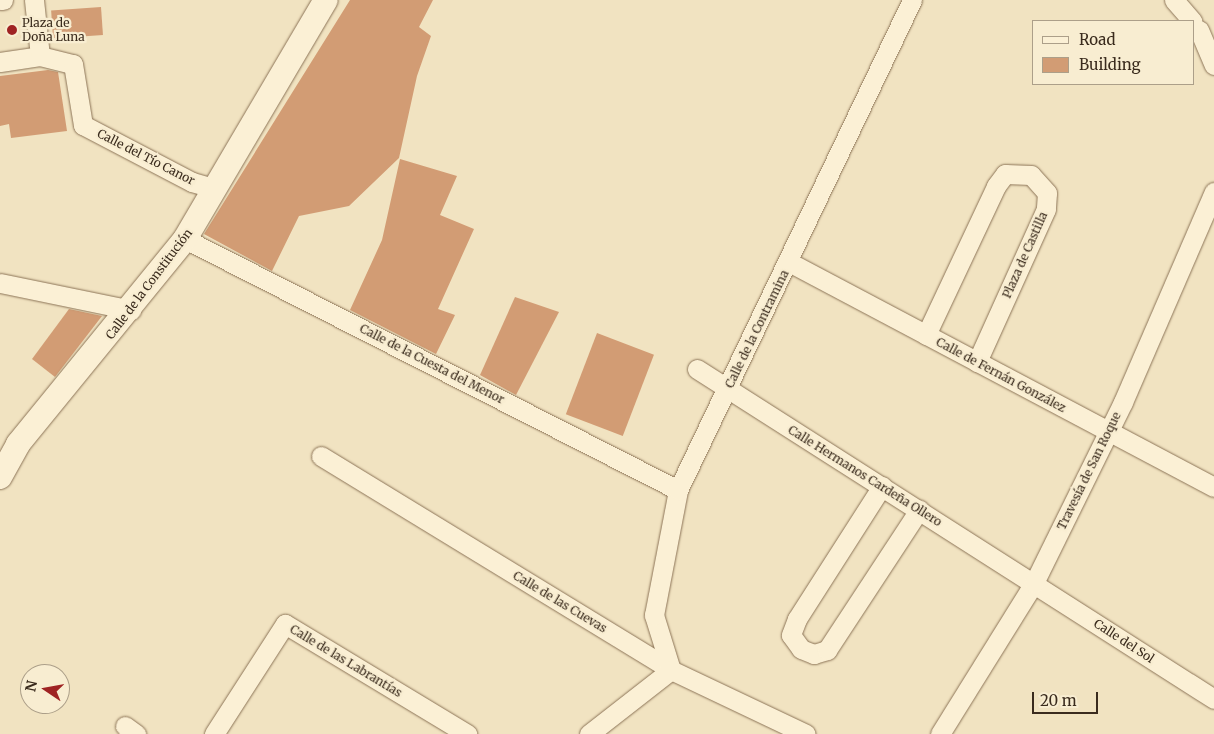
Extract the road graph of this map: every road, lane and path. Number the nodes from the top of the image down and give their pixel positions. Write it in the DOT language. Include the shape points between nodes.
graph roads {
  1 [pos="34,0"];
  2 [pos="326,0"];
  3 [pos="912,0"];
  4 [pos="1174,0"];
  5 [pos="1191,20"];
  6 [pos="1195,25"];
  7 [pos="1214,44"];
  8 [pos="40,56"];
  9 [pos="0,62"];
  10 [pos="1214,65"];
  11 [pos="216,189"];
  12 [pos="1214,193"];
  13 [pos="185,240"];
  14 [pos="789,262"];
  15 [pos="0,283"];
  16 [pos="131,310"];
  17 [pos="926,334"];
  18 [pos="977,362"];
  19 [pos="697,369"];
  20 [pos="728,389"];
  21 [pos="1109,432"];
  22 [pos="9,445"];
  23 [pos="321,456"];
  24 [pos="0,477"];
  25 [pos="882,486"];
  26 [pos="1214,487"];
  27 [pos="678,490"];
  28 [pos="919,510"];
  29 [pos="1034,583"];
  30 [pos="671,670"];
  31 [pos="1214,699"];
  32 [pos="214,734"];
  33 [pos="467,734"];
  34 [pos="589,734"];
  35 [pos="806,734"];
  36 [pos="940,734"];
  1 -- 8 [label="street"];
  2 -- 11 [label="street, Calle de la Constitución"];
  3 -- 14 [label="street, Calle de la Contramina"];
  4 -- 5 [label="street"];
  6 -- 7 [label="street"];
  6 -- 10 [label="street"];
  8 -- 9 [label="street"];
  8 -- 11 [label="street, Calle del Tío Canor" via="73,64 83,124 192,182"];
  11 -- 13 [label="street, Calle de la Constitución"];
  12 -- 21 [label="street, Travesía de San Roque"];
  13 -- 16 [label="street, Calle de la Constitución"];
  13 -- 27 [label="street, Calle de la Cuesta del Menor"];
  14 -- 17 [label="street, Calle de Fernán González"];
  14 -- 20 [label="street, Calle de la Contramina"];
  15 -- 16 [label="street"];
  16 -- 22 [label="street, Calle de la Constitución"];
  17 -- 18 [label="street, Calle de Fernán González"];
  17 -- 18 [label="street, Plaza de Castilla" via="996,186 1005,174 1031,175 1047,194 1046,209"];
  18 -- 21 [label="street, Calle de Fernán González"];
  19 -- 20 [label="street, Calle Hermanos Cardeña Ollero"];
  20 -- 25 [label="street, Calle Hermanos Cardeña Ollero"];
  20 -- 27 [label="street, Calle de la Contramina"];
  21 -- 26 [label="street, Calle de Fernán González"];
  21 -- 29 [label="street, Travesía de San Roque"];
  22 -- 24 [label="street, Calle de la Constitución"];
  23 -- 30 [label="street, Calle de las Cuevas"];
  25 -- 28 [label="street, Calle Hermanos Cardeña Ollero"];
  25 -- 28 [label="street" via="797,619 791,635 801,648 814,654 827,650"];
  27 -- 30 [label="street, Calle de la Contramina" via="654,615"];
  28 -- 29 [label="street, Calle Hermanos Cardeña Ollero"];
  29 -- 31 [label="street, Calle del Sol"];
  29 -- 36 [label="street, Travesía de San Roque"];
  30 -- 34 [label="street"];
  30 -- 35 [label="street, Calle de las Cuevas"];
  32 -- 33 [label="street, Calle de las Labrantías" via="285,624"];
}
